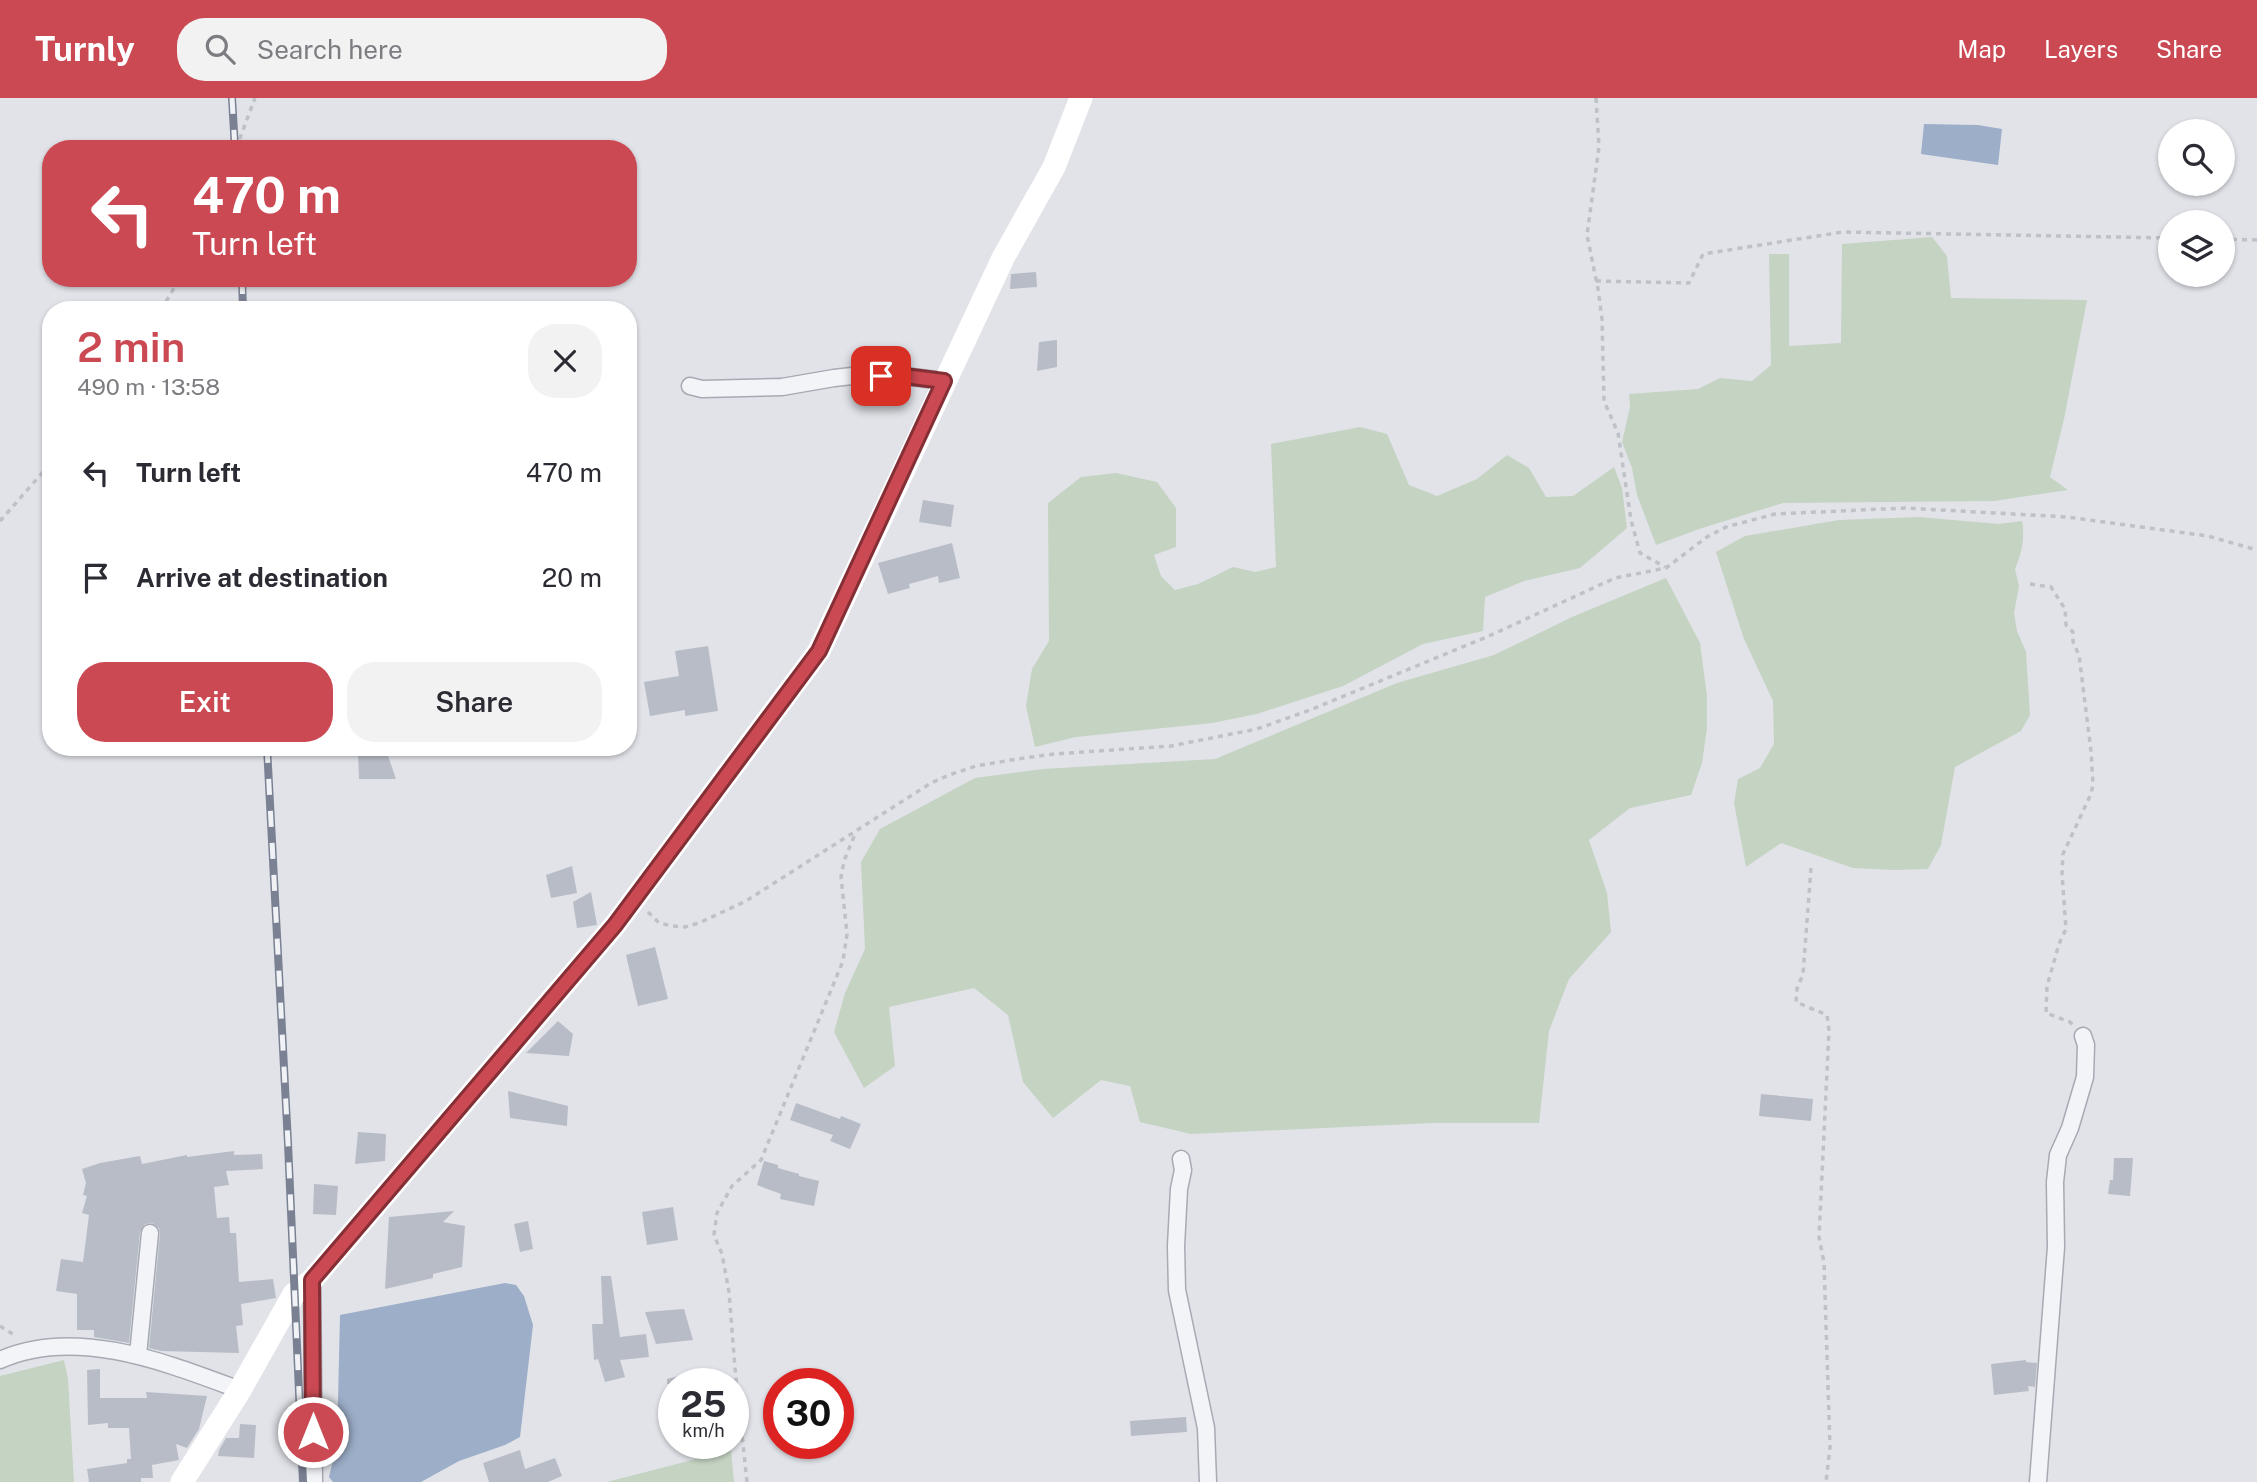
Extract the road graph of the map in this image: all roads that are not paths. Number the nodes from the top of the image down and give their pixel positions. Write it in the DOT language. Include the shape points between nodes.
graph roads {
  1 [pos="1081,98"];
  2 [pos="944,381"];
  3 [pos="690,386"];
  4 [pos="2083,1036"];
  5 [pos="1181,1158"];
  6 [pos="150,1233"];
  7 [pos="312,1280"];
  8 [pos="138,1355"];
  9 [pos="0,1360"];
  10 [pos="240,1390"];
  11 [pos="182,1482"];
  12 [pos="314,1482"];
  13 [pos="1208,1482"];
  14 [pos="2038,1482"];
  1 -- 2 [label="main road" via="1054,167 1003,258"];
  2 -- 3 [label="street" via="872,376 782,387"];
  2 -- 7 [label="main road" via="819,651 615,925"];
  4 -- 14 [label="street" via="2087,1045 2085,1077 2058,1155 2055,1182 2056,1247"];
  5 -- 13 [label="street" via="1177,1290 1206,1428"];
  6 -- 8 [label="street"];
  7 -- 10 [label="main road" via="294,1294"];
  7 -- 12 [label="street"];
  8 -- 9 [label="street" via="40,1347"];
  8 -- 10 [label="street"];
  10 -- 11 [label="main road"];
}
